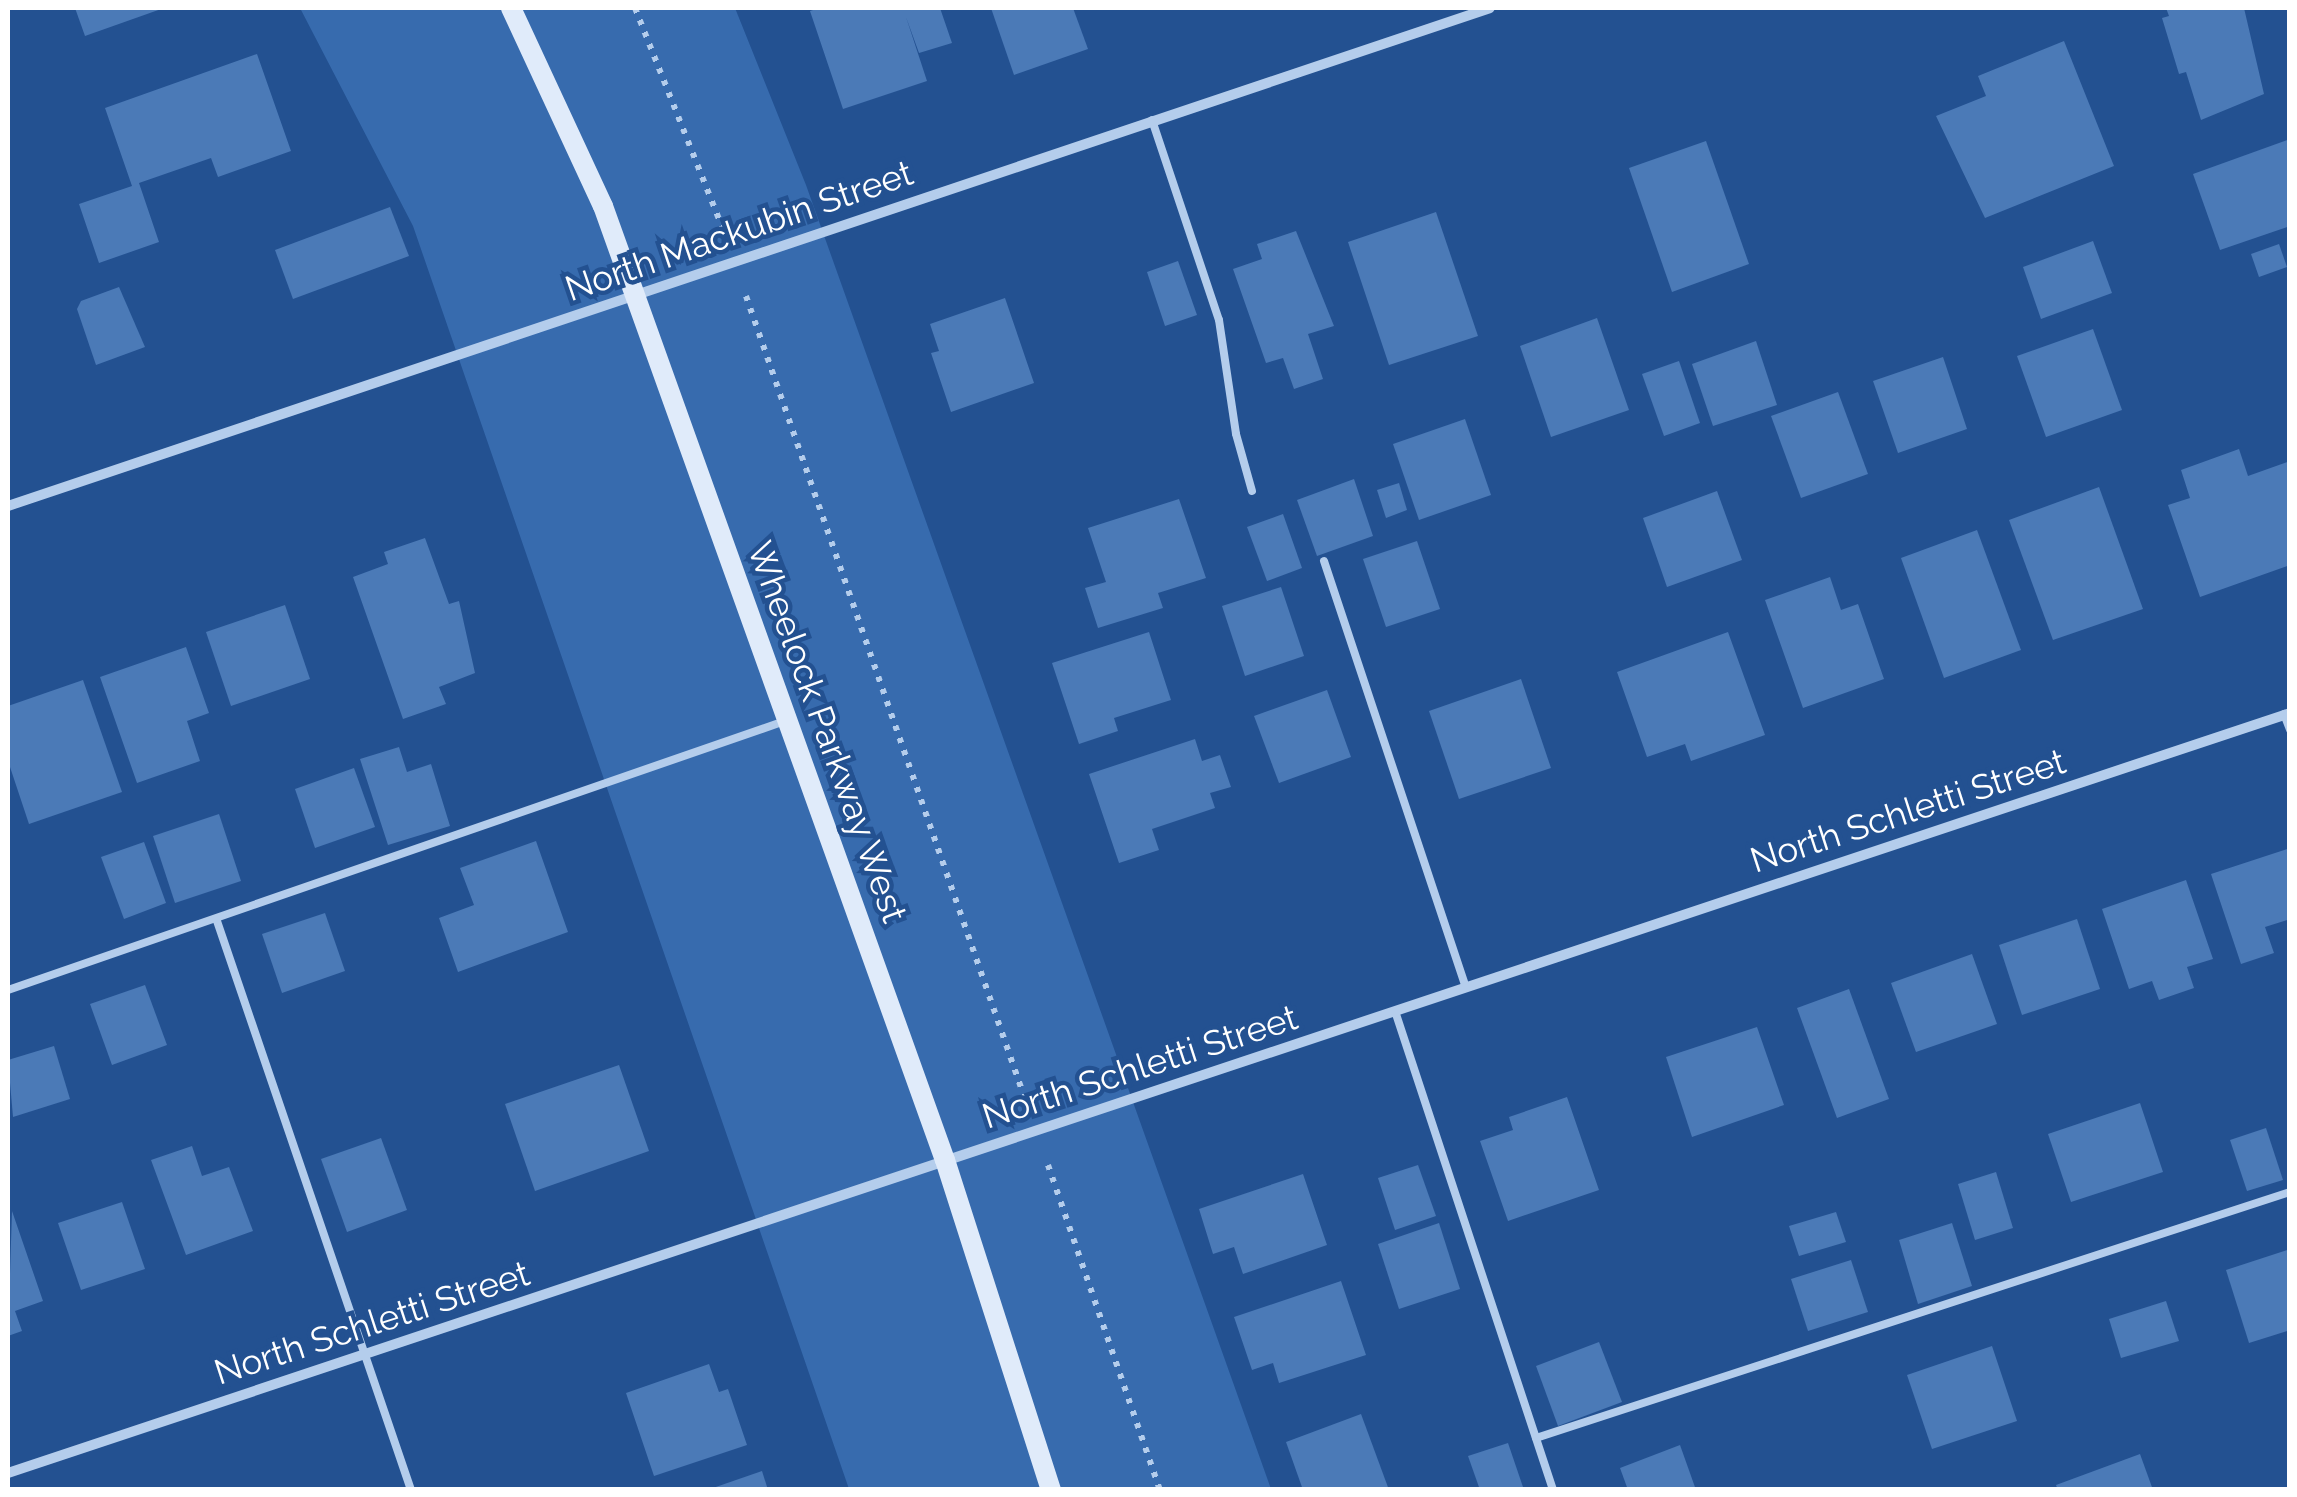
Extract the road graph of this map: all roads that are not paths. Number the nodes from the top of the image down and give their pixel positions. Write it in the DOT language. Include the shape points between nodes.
graph roads {
  1 [pos="511,8"];
  2 [pos="1490,8"];
  3 [pos="1152,120"];
  4 [pos="632,293"];
  5 [pos="1252,491"];
  6 [pos="8,506"];
  7 [pos="1324,562"];
  8 [pos="2287,714"];
  9 [pos="789,720"];
  10 [pos="2290,730"];
  11 [pos="217,921"];
  12 [pos="1466,987"];
  13 [pos="8,990"];
  14 [pos="1394,1011"];
  15 [pos="945,1160"];
  16 [pos="2290,1192"];
  17 [pos="366,1354"];
  18 [pos="1536,1438"];
  19 [pos="8,1473"];
  20 [pos="411,1490"];
  21 [pos="1051,1490"];
  22 [pos="1554,1490"];
  1 -- 4 [label="street, Wheelock Parkway West" via="602,206"];
  2 -- 3 [label="street, North Mackubin Street"];
  3 -- 4 [label="street, North Mackubin Street"];
  3 -- 5 [label="lane" via="1219,320"];
  4 -- 6 [label="street, North Mackubin Street" via="512,341"];
  4 -- 9 [label="street, Wheelock Parkway West"];
  7 -- 12 [label="lane"];
  8 -- 10 [label="lane"];
  8 -- 12 [label="street, North Schletti Street"];
  9 -- 11 [label="lane"];
  9 -- 15 [label="street, Wheelock Parkway West"];
  11 -- 13 [label="lane"];
  11 -- 17 [label="lane"];
  12 -- 14 [label="street, North Schletti Street"];
  14 -- 15 [label="street, North Schletti Street"];
  14 -- 18 [label="lane"];
  15 -- 17 [label="street, North Schletti Street"];
  15 -- 21 [label="street, Wheelock Parkway West"];
  16 -- 18 [label="lane"];
  17 -- 19 [label="street, North Schletti Street"];
  17 -- 20 [label="lane"];
  18 -- 22 [label="lane"];
}
